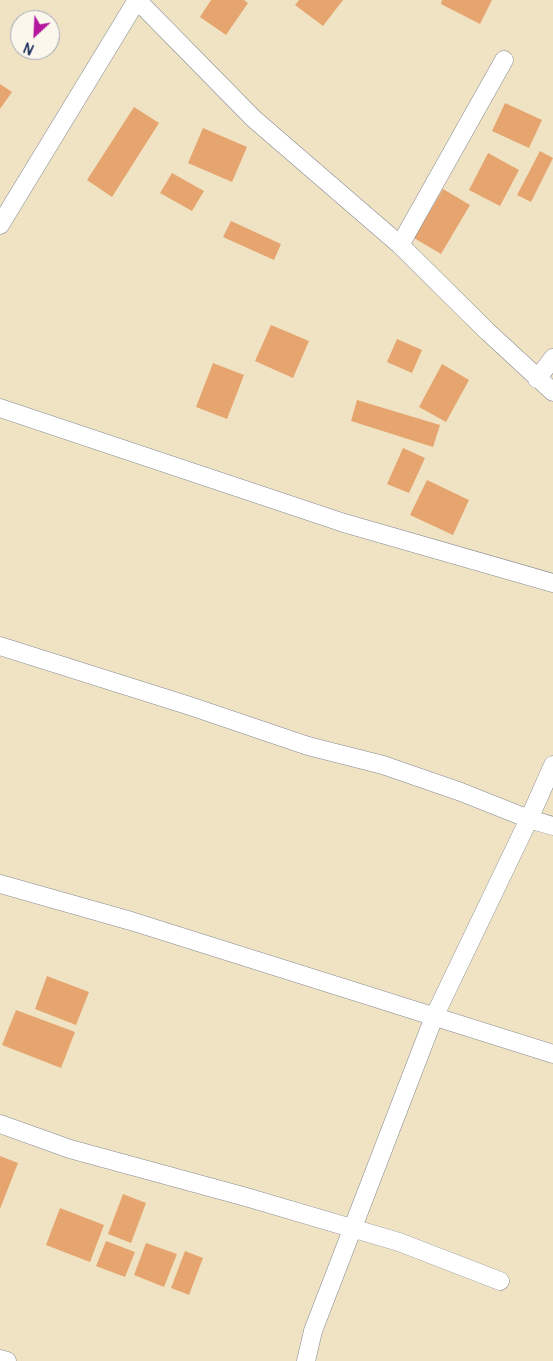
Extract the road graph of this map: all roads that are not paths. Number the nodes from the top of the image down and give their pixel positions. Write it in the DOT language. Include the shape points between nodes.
graph roads {
  1 [pos="137,0"];
  2 [pos="504,60"];
  3 [pos="0,225"];
  4 [pos="400,245"];
  5 [pos="553,358"];
  6 [pos="537,378"];
  7 [pos="553,392"];
  8 [pos="0,408"];
  9 [pos="553,583"];
  10 [pos="0,646"];
  11 [pos="553,765"];
  12 [pos="529,819"];
  13 [pos="553,826"];
  14 [pos="0,884"];
  15 [pos="434,1017"];
  16 [pos="553,1054"];
  17 [pos="0,1124"];
  18 [pos="352,1228"];
  19 [pos="500,1281"];
  20 [pos="0,1359"];
  21 [pos="7,1361"];
  22 [pos="306,1361"];
  1 -- 3 [label="street"];
  1 -- 4 [label="street" via="254,119"];
  2 -- 4 [label="street"];
  4 -- 6 [label="street"];
  5 -- 6 [label="street"];
  6 -- 7 [label="street"];
  8 -- 9 [label="street" via="344,523"];
  10 -- 12 [label="street" via="308,746 383,765"];
  11 -- 12 [label="street"];
  12 -- 13 [label="street"];
  12 -- 15 [label="street"];
  14 -- 15 [label="street" via="130,921"];
  15 -- 16 [label="street"];
  15 -- 18 [label="street"];
  17 -- 18 [label="street" via="70,1149"];
  18 -- 19 [label="street" via="399,1242"];
  18 -- 22 [label="street" via="313,1331"];
  20 -- 21 [label="street"];
}
